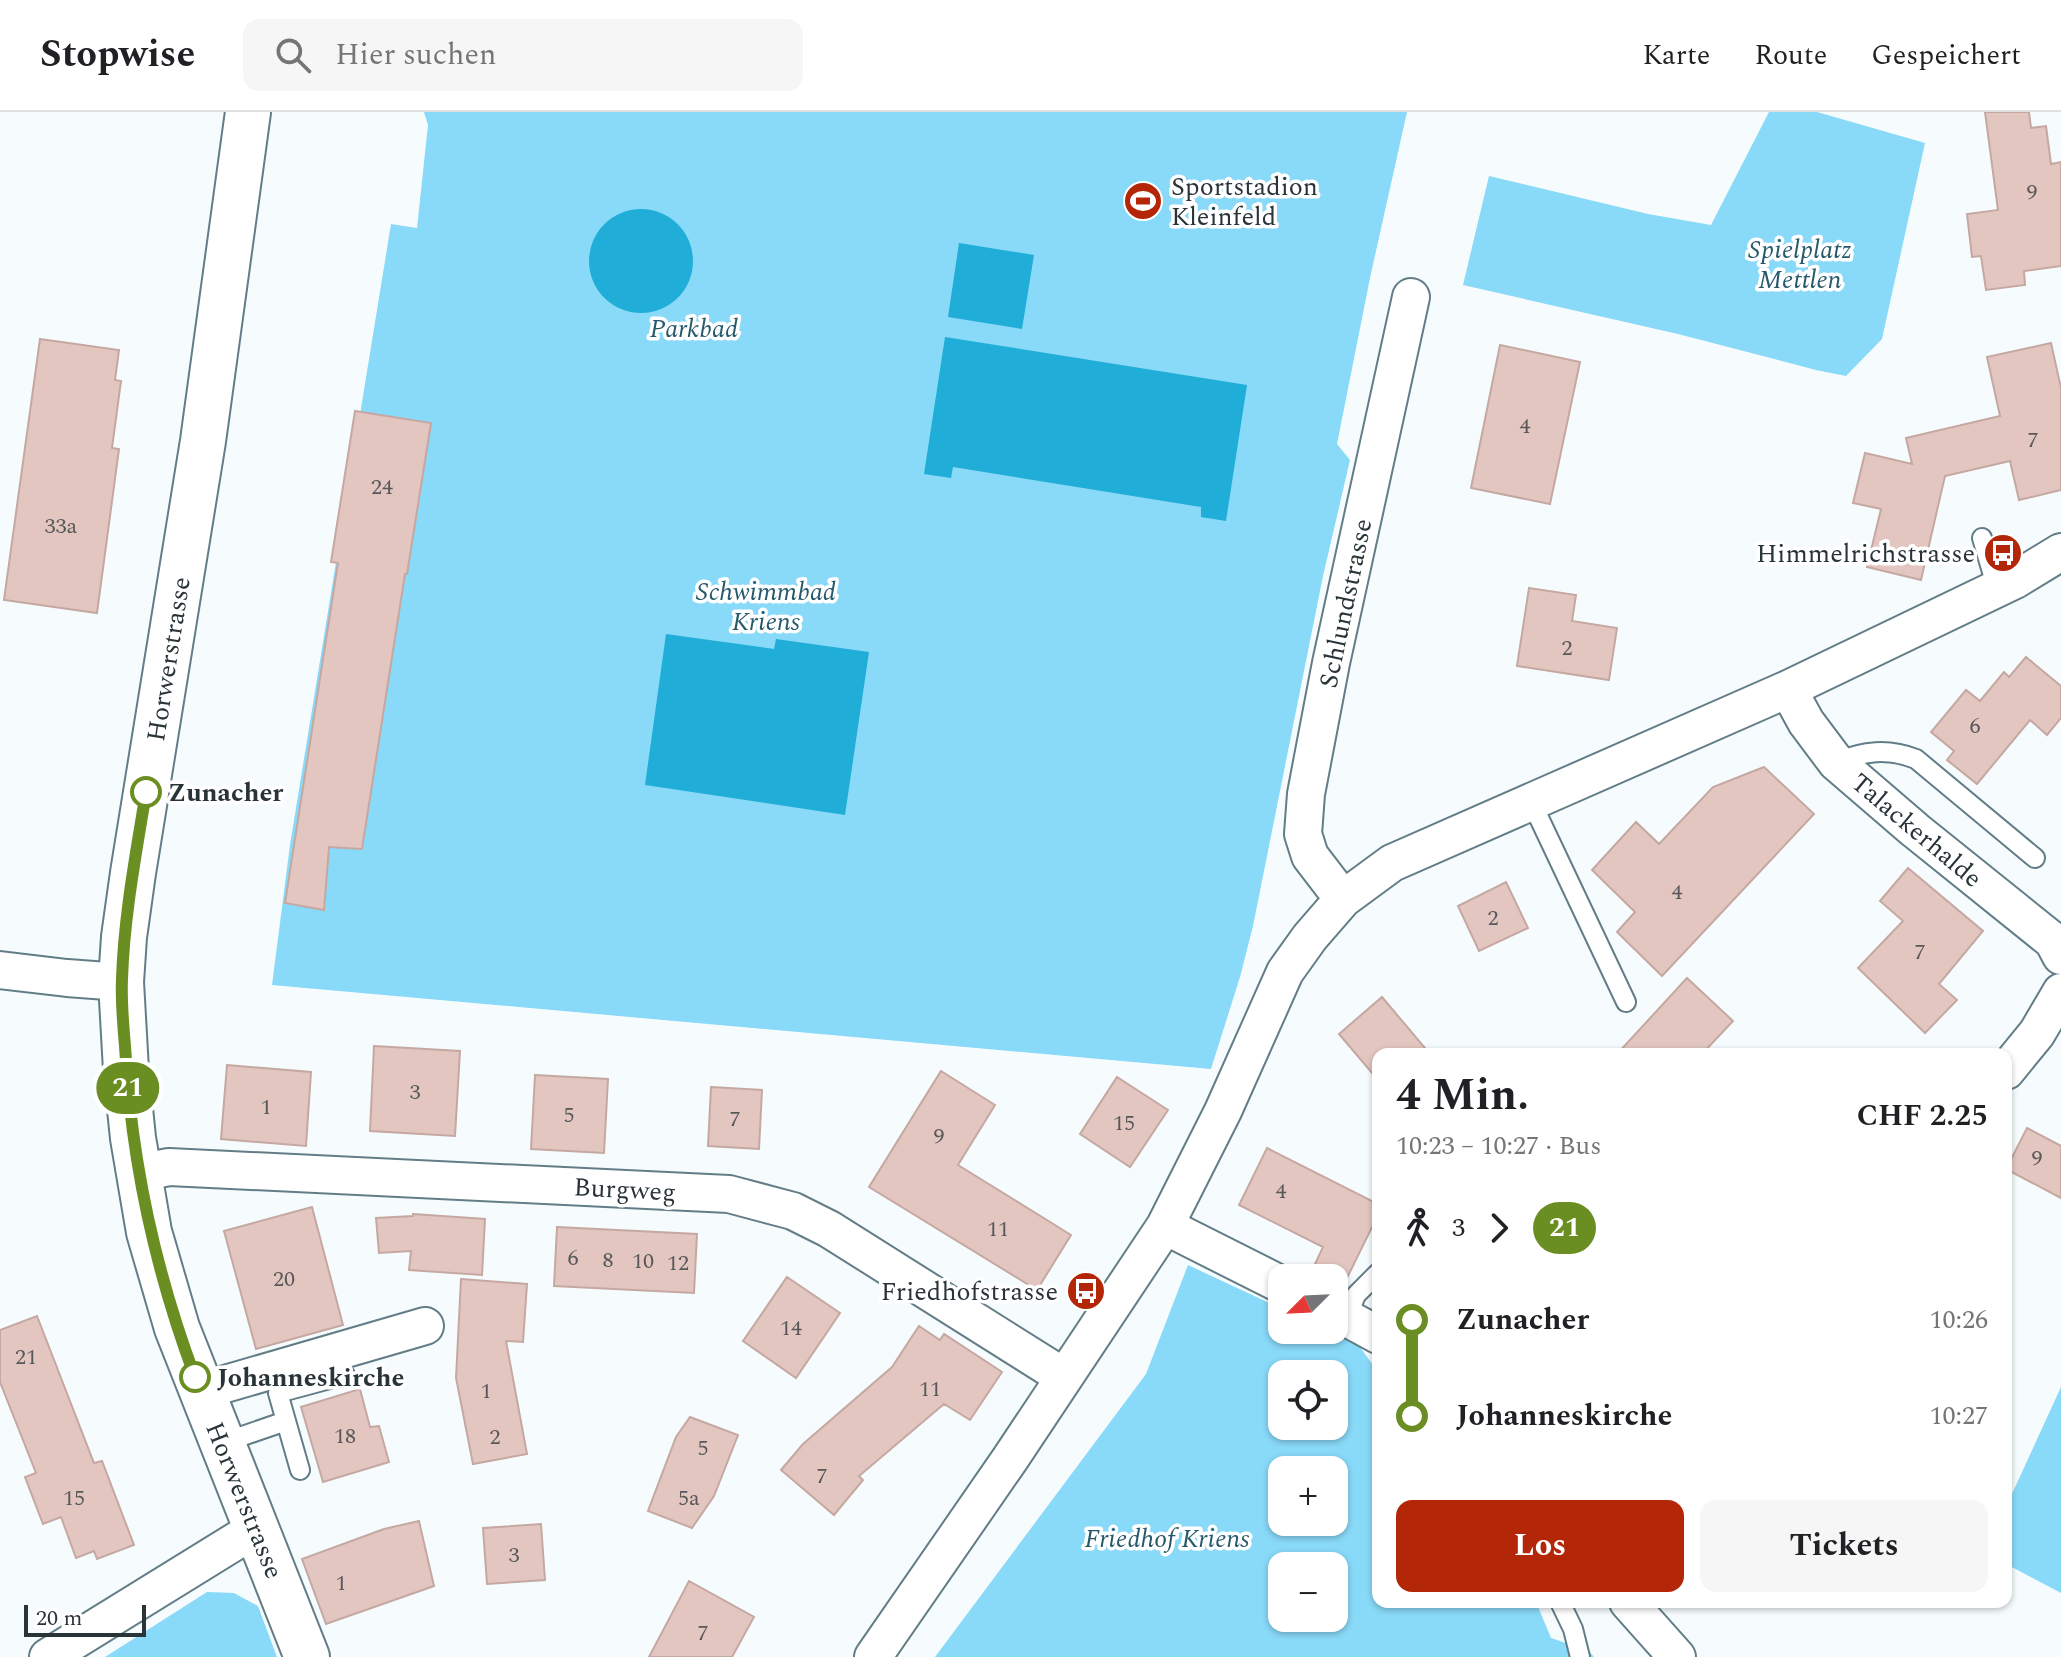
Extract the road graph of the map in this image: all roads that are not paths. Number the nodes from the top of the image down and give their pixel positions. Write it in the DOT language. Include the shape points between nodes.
graph roads {
  1 [pos="248,112"];
  2 [pos="1411,297"];
  3 [pos="1982,538"];
  4 [pos="2061,552"];
  5 [pos="1997,589"];
  6 [pos="1788,689"];
  7 [pos="1836,762"];
  8 [pos="1531,801"];
  9 [pos="2035,858"];
  10 [pos="1343,899"];
  11 [pos="2061,956"];
  12 [pos="0,970"];
  13 [pos="121,982"];
  14 [pos="2061,992"];
  15 [pos="1626,1002"];
  16 [pos="2012,1064"];
  17 [pos="138,1173"];
  18 [pos="1165,1226"];
  19 [pos="1268,1278"];
  20 [pos="1372,1279"];
  21 [pos="425,1326"];
  22 [pos="1361,1326"];
  23 [pos="345,1375"];
  24 [pos="1064,1377"];
  25 [pos="201,1391"];
  26 [pos="286,1421"];
  27 [pos="222,1443"];
  28 [pos="300,1470"];
  29 [pos="257,1528"];
  30 [pos="1563,1608"];
  31 [pos="1633,1608"];
  32 [pos="48,1657"];
  33 [pos="307,1657"];
  34 [pos="873,1657"];
  35 [pos="1580,1657"];
  36 [pos="1677,1657"];
  1 -- 13 [label="street, Horwerstrasse"];
  2 -- 10 [label="street, Schlundstrasse" via="1306,794 1303,834 1310,856"];
  3 -- 5 [label="lane"];
  4 -- 5 [label="street"];
  5 -- 6 [label="street"];
  6 -- 7 [label="street, Talackerhalde"];
  6 -- 8 [label="street"];
  7 -- 9 [label="lane" via="1858,753 1898,752 1916,759"];
  7 -- 11 [label="street, Talackerhalde" via="2053,941"];
  8 -- 10 [label="street" via="1392,863"];
  8 -- 15 [label="lane"];
  10 -- 18 [label="street" via="1285,972"];
  12 -- 13 [label="street"];
  13 -- 17 [label="street, Horwerstrasse"];
  14 -- 16 [label="street"];
  17 -- 24 [label="street, Burgweg" via="169,1167 729,1194 793,1211 829,1229"];
  17 -- 25 [label="street, Horwerstrasse" via="149,1232"];
  18 -- 19 [label="street"];
  18 -- 24 [label="street"];
  20 -- 22 [label="lane" via="1356,1295"];
  21 -- 25 [label="street"];
  23 -- 26 [label="lane" via="278,1393"];
  24 -- 34 [label="street"];
  25 -- 27 [label="street, Horwerstrasse"];
  26 -- 27 [label="lane"];
  26 -- 28 [label="lane"];
  27 -- 29 [label="street, Horwerstrasse"];
  29 -- 32 [label="street"];
  29 -- 33 [label="street, Horwerstrasse"];
  30 -- 35 [label="lane"];
  31 -- 36 [label="street"];
}
